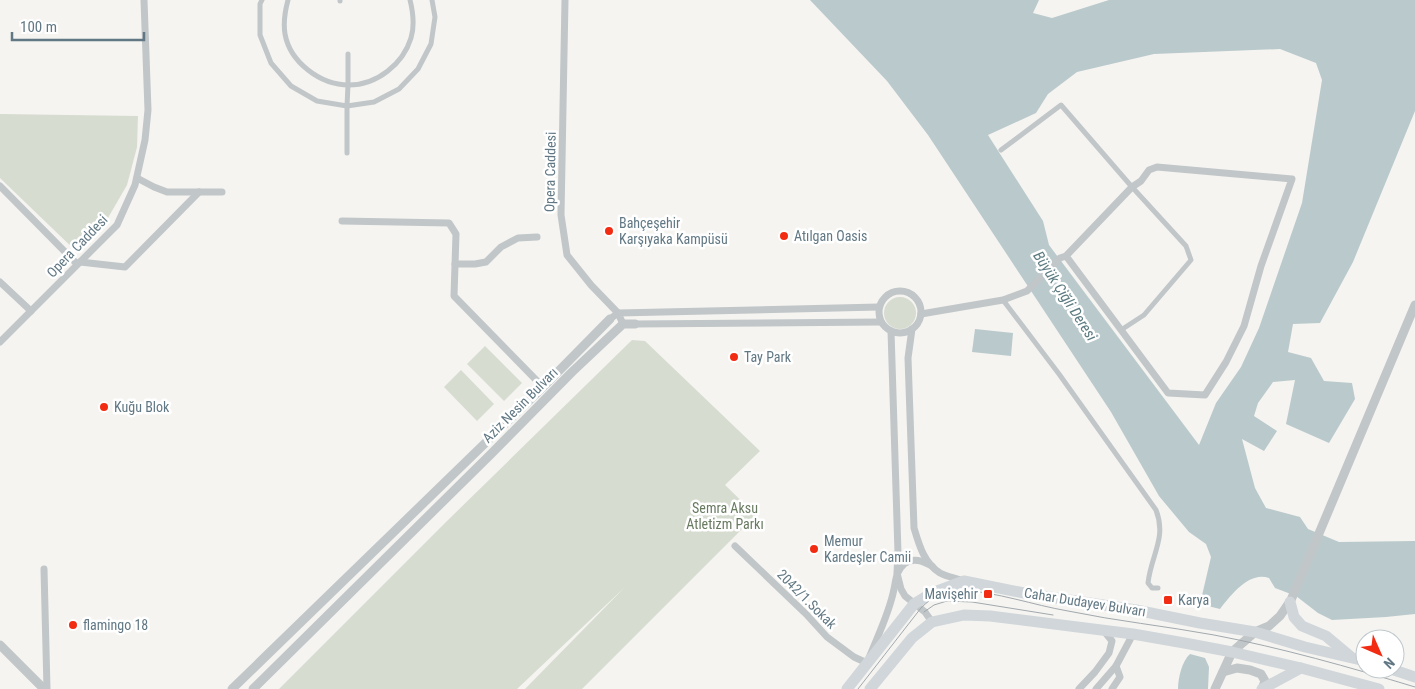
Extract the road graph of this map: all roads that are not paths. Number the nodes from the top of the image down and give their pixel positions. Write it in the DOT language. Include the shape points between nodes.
graph roads {
  1 [pos="144,0"];
  2 [pos="262,0"];
  3 [pos="288,0"];
  4 [pos="410,0"];
  5 [pos="432,0"];
  6 [pos="565,0"];
  7 [pos="348,54"];
  8 [pos="348,85"];
  9 [pos="346,106"];
  10 [pos="1001,150"];
  11 [pos="347,153"];
  12 [pos="137,178"];
  13 [pos="0,186"];
  14 [pos="1132,187"];
  15 [pos="198,192"];
  16 [pos="222,192"];
  17 [pos="342,221"];
  18 [pos="537,237"];
  19 [pos="1063,257"];
  20 [pos="79,263"];
  21 [pos="455,264"];
  22 [pos="0,282"];
  23 [pos="1003,300"];
  24 [pos="1415,305"];
  25 [pos="880,307"];
  26 [pos="31,311"];
  27 [pos="618,313"];
  28 [pos="922,314"];
  29 [pos="610,319"];
  30 [pos="881,322"];
  31 [pos="622,324"];
  32 [pos="635,324"];
  33 [pos="912,329"];
  34 [pos="1121,330"];
  35 [pos="891,331"];
  36 [pos="0,342"];
  37 [pos="543,387"];
  38 [pos="736,546"];
  39 [pos="932,566"];
  40 [pos="44,569"];
  41 [pos="897,573"];
  42 [pos="964,581"];
  43 [pos="1158,588"];
  44 [pos="1290,602"];
  45 [pos="914,604"];
  46 [pos="932,622"];
  47 [pos="1104,631"];
  48 [pos="1255,632"];
  49 [pos="1133,634"];
  50 [pos="0,645"];
  51 [pos="1232,652"];
  52 [pos="1353,658"];
  53 [pos="866,663"];
  54 [pos="1116,666"];
  55 [pos="1301,668"];
  56 [pos="1223,672"];
  57 [pos="46,689"];
  58 [pos="232,689"];
  59 [pos="252,689"];
  60 [pos="847,689"];
  61 [pos="870,689"];
  62 [pos="1079,689"];
  63 [pos="1096,689"];
  64 [pos="1112,689"];
  65 [pos="1215,689"];
  66 [pos="1262,689"];
  67 [pos="1379,689"];
  1 -- 12 [label="street, Opera Caddesi" via="148,110"];
  2 -- 9 [label="street" via="260,35 271,63 291,86 310,97"];
  3 -- 8 [label="street" via="284,13 286,35 294,55 308,71 327,82"];
  4 -- 8 [label="street" via="414,16 412,37 403,56 388,72 369,82"];
  5 -- 9 [label="street" via="435,17 431,44 418,69 399,89 374,102"];
  6 -- 27 [label="street, Opera Caddesi" via="561,216 567,255"];
  7 -- 8 [label="street"];
  8 -- 9 [label="street"];
  9 -- 11 [label="street"];
  10 -- 14 [label="street" via="1061,105"];
  12 -- 15 [label="street" via="167,192"];
  12 -- 20 [label="street, Opera Caddesi" via="117,224"];
  13 -- 20 [label="street"];
  14 -- 19 [label="street"];
  14 -- 34 [label="street" via="1186,246 1191,260 1144,315"];
  14 -- 34 [label="street" via="1149,170 1157,168 1292,179 1244,326 1205,395 1168,393"];
  15 -- 16 [label="street"];
  15 -- 20 [label="street" via="125,267"];
  17 -- 21 [label="street" via="450,223 456,234"];
  18 -- 21 [label="street" via="518,238 501,247 486,262"];
  19 -- 23 [label="street" via="1027,291"];
  19 -- 34 [label="street"];
  20 -- 26 [label="street, Opera Caddesi"];
  21 -- 37 [label="street" via="454,296"];
  22 -- 26 [label="street"];
  23 -- 28 [label="street"];
  23 -- 43 [label="street" via="1156,510 1160,520 1160,538 1148,583 1152,588"];
  24 -- 44 [label="street"];
  25 -- 27 [label="street"];
  25 -- 28 [label="street" via="887,295 907,292 918,300"];
  25 -- 30 [label="street"];
  26 -- 36 [label="street, Opera Caddesi"];
  27 -- 29 [label="street"];
  27 -- 31 [label="street"];
  28 -- 33 [label="street"];
  29 -- 37 [label="street, Aziz Nesin Bulvarı"];
  30 -- 32 [label="street"];
  30 -- 35 [label="street"];
  31 -- 32 [label="street"];
  31 -- 59 [label="street, Aziz Nesin Bulvarı"];
  33 -- 35 [label="street" via="902,333"];
  33 -- 39 [label="street" via="908,358 914,528 921,552"];
  35 -- 41 [label="street"];
  37 -- 58 [label="street, Aziz Nesin Bulvarı"];
  38 -- 53 [label="street, 2042/1.Sokak" via="827,637"];
  39 -- 41 [label="street" via="921,560 909,561"];
  39 -- 42 [label="street" via="940,573"];
  40 -- 57 [label="street"];
  41 -- 45 [label="street" via="901,589"];
  41 -- 53 [label="street" via="894,592"];
  42 -- 45 [label="main road"];
  42 -- 48 [label="main road, Cahar Dudayev Bulvarı"];
  44 -- 48 [label="street" via="1269,626"];
  44 -- 52 [label="main road" via="1294,617 1302,626 1326,636"];
  45 -- 46 [label="street"];
  45 -- 53 [label="main road"];
  46 -- 47 [label="main road, Cahar Dudayev Bulvarı" via="964,615 990,616"];
  46 -- 61 [label="main road, Cahar Dudayev Bulvarı" via="912,638"];
  47 -- 49 [label="main road, Cahar Dudayev Bulvarı"];
  47 -- 62 [label="street" via="1112,641 1109,654"];
  48 -- 51 [label="street"];
  48 -- 52 [label="main road, Cahar Dudayev Bulvarı"];
  49 -- 51 [label="main road, Cahar Dudayev Bulvarı"];
  49 -- 54 [label="street"];
  50 -- 57 [label="street"];
  51 -- 55 [label="main road, Cahar Dudayev Bulvarı"];
  51 -- 56 [label="street"];
  53 -- 60 [label="main road"];
  54 -- 63 [label="street"];
  54 -- 64 [label="street" via="1120,677"];
  55 -- 66 [label="main road"];
  55 -- 67 [label="main road, Cahar Dudayev Bulvarı"];
  56 -- 65 [label="street"];
  56 -- 66 [label="street" via="1237,668 1261,674 1265,681"];
}
